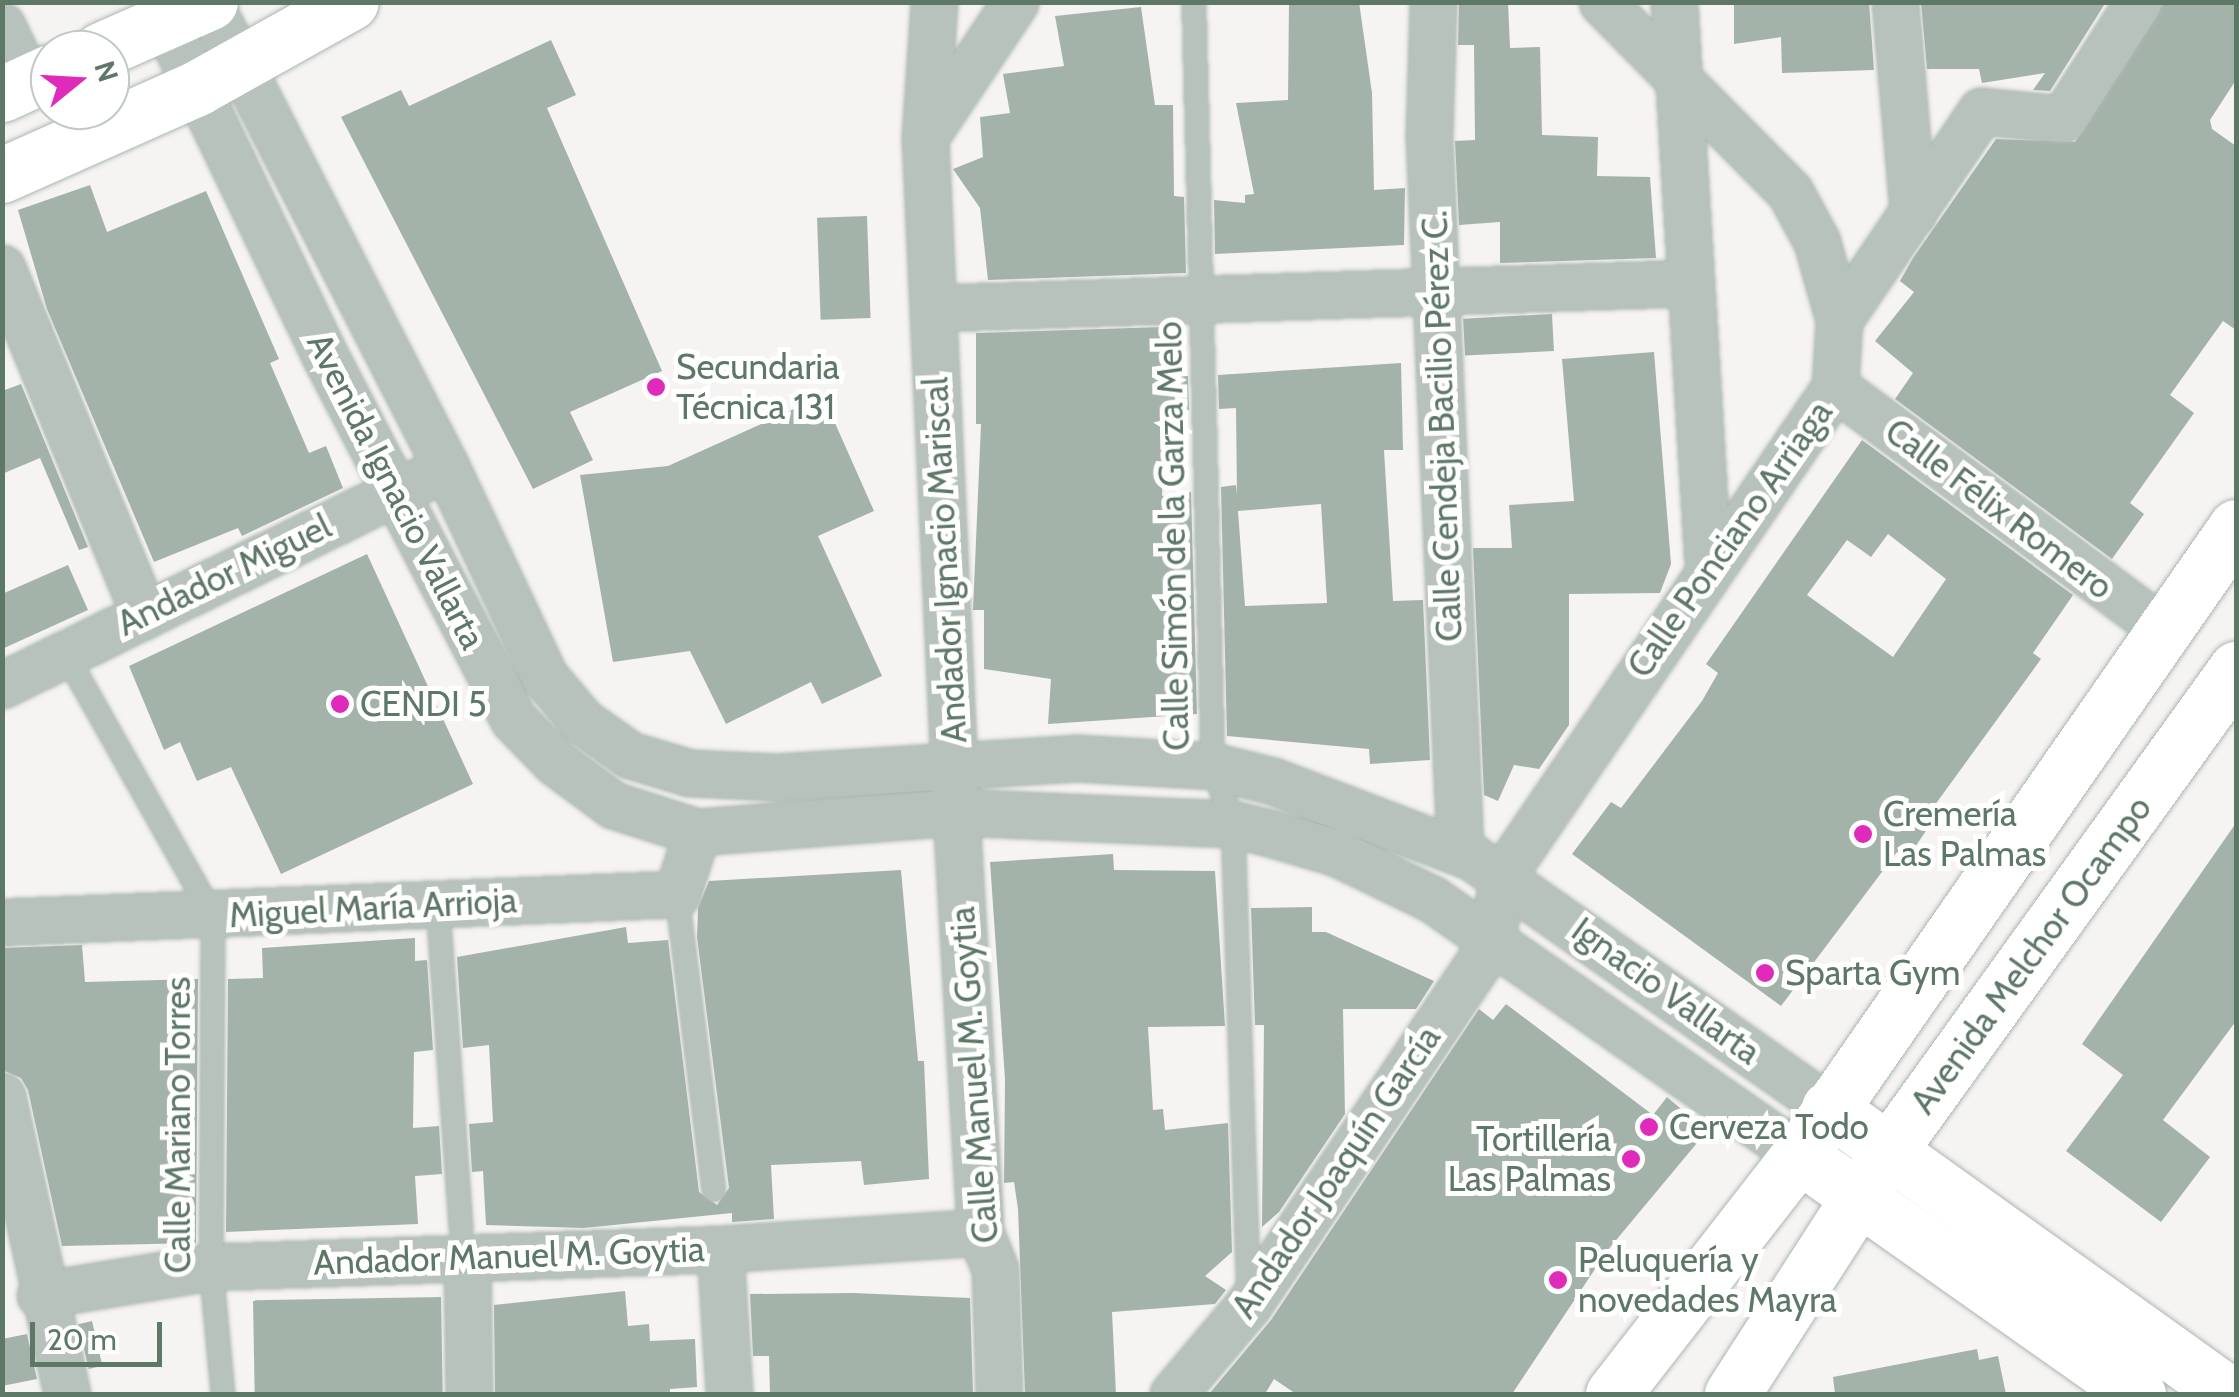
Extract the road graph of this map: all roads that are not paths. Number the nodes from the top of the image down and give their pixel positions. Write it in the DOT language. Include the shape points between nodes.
graph roads {
  1 [pos="351,2"];
  2 [pos="934,2"];
  3 [pos="1015,2"];
  4 [pos="1194,2"];
  5 [pos="1433,2"];
  6 [pos="1602,2"];
  7 [pos="1674,2"];
  8 [pos="1895,2"];
  9 [pos="2138,2"];
  10 [pos="195,9"];
  11 [pos="2,26"];
  12 [pos="130,37"];
  13 [pos="1676,71"];
  14 [pos="218,76"];
  15 [pos="27,82"];
  16 [pos="925,138"];
  17 [pos="2,174"];
  18 [pos="1913,212"];
  19 [pos="2,268"];
  20 [pos="1691,282"];
  21 [pos="1438,291"];
  22 [pos="1202,299"];
  23 [pos="933,308"];
  24 [pos="1839,320"];
  25 [pos="1835,387"];
  26 [pos="446,467"];
  27 [pos="397,492"];
  28 [pos="2236,528"];
  29 [pos="1708,566"];
  30 [pos="143,612"];
  31 [pos="2164,630"];
  32 [pos="66,654"];
  33 [pos="2236,669"];
  34 [pos="2,686"];
  35 [pos="954,761"];
  36 [pos="1213,766"];
  37 [pos="956,812"];
  38 [pos="1234,824"];
  39 [pos="697,832"];
  40 [pos="1460,850"];
  41 [pos="1503,875"];
  42 [pos="678,894"];
  43 [pos="438,906"];
  44 [pos="213,916"];
  45 [pos="2,922"];
  46 [pos="1491,944"];
  47 [pos="2,1096"];
  48 [pos="1829,1108"];
  49 [pos="1890,1149"];
  50 [pos="1798,1156"];
  51 [pos="714,1190"];
  52 [pos="1861,1199"];
  53 [pos="980,1232"];
  54 [pos="464,1243"];
  55 [pos="720,1249"];
  56 [pos="211,1267"];
  57 [pos="40,1295"];
  58 [pos="1249,1304"];
  59 [pos="66,1394"];
  60 [pos="223,1394"];
  61 [pos="468,1394"];
  62 [pos="729,1394"];
  63 [pos="999,1394"];
  64 [pos="1174,1394"];
  65 [pos="1613,1394"];
  66 [pos="1732,1394"];
  67 [pos="2138,1394"];
  68 [pos="2228,1394"];
  1 -- 14 [label="main road"];
  2 -- 16 [label="street, Andador Ignacio Mariscal"];
  3 -- 16 [label="street"];
  4 -- 22 [label="lane, Calle Simón de la Garza Melo"];
  5 -- 21 [label="street, Calle Cendeja Bacilio Pérez C." via="1429,136"];
  6 -- 13 [label="street, Calle Ponciano Arriaga"];
  7 -- 13 [label="street"];
  8 -- 18 [label="street"];
  9 -- 18 [label="street" via="2063,119 1981,111"];
  10 -- 12 [label="main road"];
  10 -- 14 [label="street, Avenida Ignacio Vallarta"];
  11 -- 15 [label="street"];
  13 -- 20 [label="street"];
  13 -- 24 [label="street, Calle Ponciano Arriaga" via="1790,192 1817,242"];
  14 -- 17 [label="main road"];
  14 -- 26 [label="street, Avenida Ignacio Vallarta"];
  14 -- 27 [label="street, Avenida Ignacio Vallarta"];
  16 -- 23 [label="street, Andador Ignacio Mariscal"];
  18 -- 24 [label="street"];
  19 -- 30 [label="street"];
  20 -- 21 [label="street"];
  20 -- 29 [label="street"];
  21 -- 22 [label="street"];
  21 -- 40 [label="street, Calle Cendeja Bacilio Pérez C."];
  22 -- 23 [label="street"];
  22 -- 36 [label="lane, Calle Simón de la Garza Melo"];
  23 -- 35 [label="street, Andador Ignacio Mariscal"];
  24 -- 25 [label="street, Calle Ponciano Arriaga"];
  25 -- 29 [label="street, Calle Ponciano Arriaga"];
  25 -- 31 [label="street, Calle Félix Romero"];
  26 -- 27 [label="street, Andador Miguel"];
  26 -- 35 [label="street, Avenida Ignacio Vallarta" via="545,677 582,721 630,755 690,773 777,777"];
  27 -- 30 [label="street, Andador Miguel"];
  27 -- 39 [label="street, Avenida Ignacio Vallarta" via="514,720 556,763 613,805"];
  28 -- 31 [label="main road"];
  29 -- 41 [label="street, Calle Ponciano Arriaga"];
  30 -- 32 [label="street, Andador Miguel"];
  31 -- 48 [label="main road"];
  32 -- 34 [label="street, Andador Miguel"];
  32 -- 44 [label="lane"];
  33 -- 49 [label="main road, Avenida Melchor Ocampo"];
  35 -- 36 [label="street, Avenida Ignacio Vallarta" via="1076,758"];
  35 -- 37 [label="street, Andador Ignacio Mariscal"];
  36 -- 38 [label="lane, Calle Simón de la Garza Melo"];
  36 -- 40 [label="street, Avenida Ignacio Vallarta" via="1273,781"];
  37 -- 38 [label="street, Avenida Ignacio Vallarta"];
  37 -- 39 [label="street, Avenida Ignacio Vallarta"];
  37 -- 53 [label="street, Calle Manuel M. Goytia"];
  38 -- 46 [label="street, Avenida Ignacio Vallarta" via="1337,853 1432,899"];
  38 -- 58 [label="lane, Calle Simón de la Garza Melo"];
  39 -- 42 [label="street"];
  40 -- 41 [label="street, Avenida Ignacio Vallarta"];
  41 -- 46 [label="street, Calle Ponciano Arriaga"];
  41 -- 48 [label="street, Ignacio Vallarta"];
  42 -- 43 [label="street, Miguel María Arrioja"];
  42 -- 51 [label="lane"];
  43 -- 44 [label="street, Miguel María Arrioja"];
  43 -- 54 [label="lane"];
  44 -- 45 [label="street, Miguel María Arrioja"];
  44 -- 56 [label="lane, Calle Mariano Torres"];
  46 -- 50 [label="street, Ignacio Vallarta"];
  46 -- 58 [label="street, Andador Joaquín García"];
  47 -- 57 [label="street"];
  48 -- 49 [label="main road"];
  48 -- 50 [label="main road"];
  49 -- 52 [label="main road, Avenida Melchor Ocampo"];
  49 -- 68 [label="main road"];
  50 -- 52 [label="main road"];
  50 -- 65 [label="main road"];
  52 -- 66 [label="main road, Avenida Melchor Ocampo"];
  52 -- 67 [label="main road"];
  53 -- 55 [label="street, Andador Manuel M. Goytia"];
  53 -- 63 [label="street, Calle Manuel M. Goytia" via="995,1269"];
  54 -- 55 [label="street, Andador Manuel M. Goytia"];
  54 -- 56 [label="street, Andador Manuel M. Goytia"];
  54 -- 61 [label="street"];
  55 -- 62 [label="street"];
  56 -- 57 [label="street, Andador Manuel M. Goytia"];
  56 -- 60 [label="lane, Calle Mariano Torres"];
  57 -- 59 [label="street"];
  58 -- 64 [label="street, Andador Joaquín García"];
}
